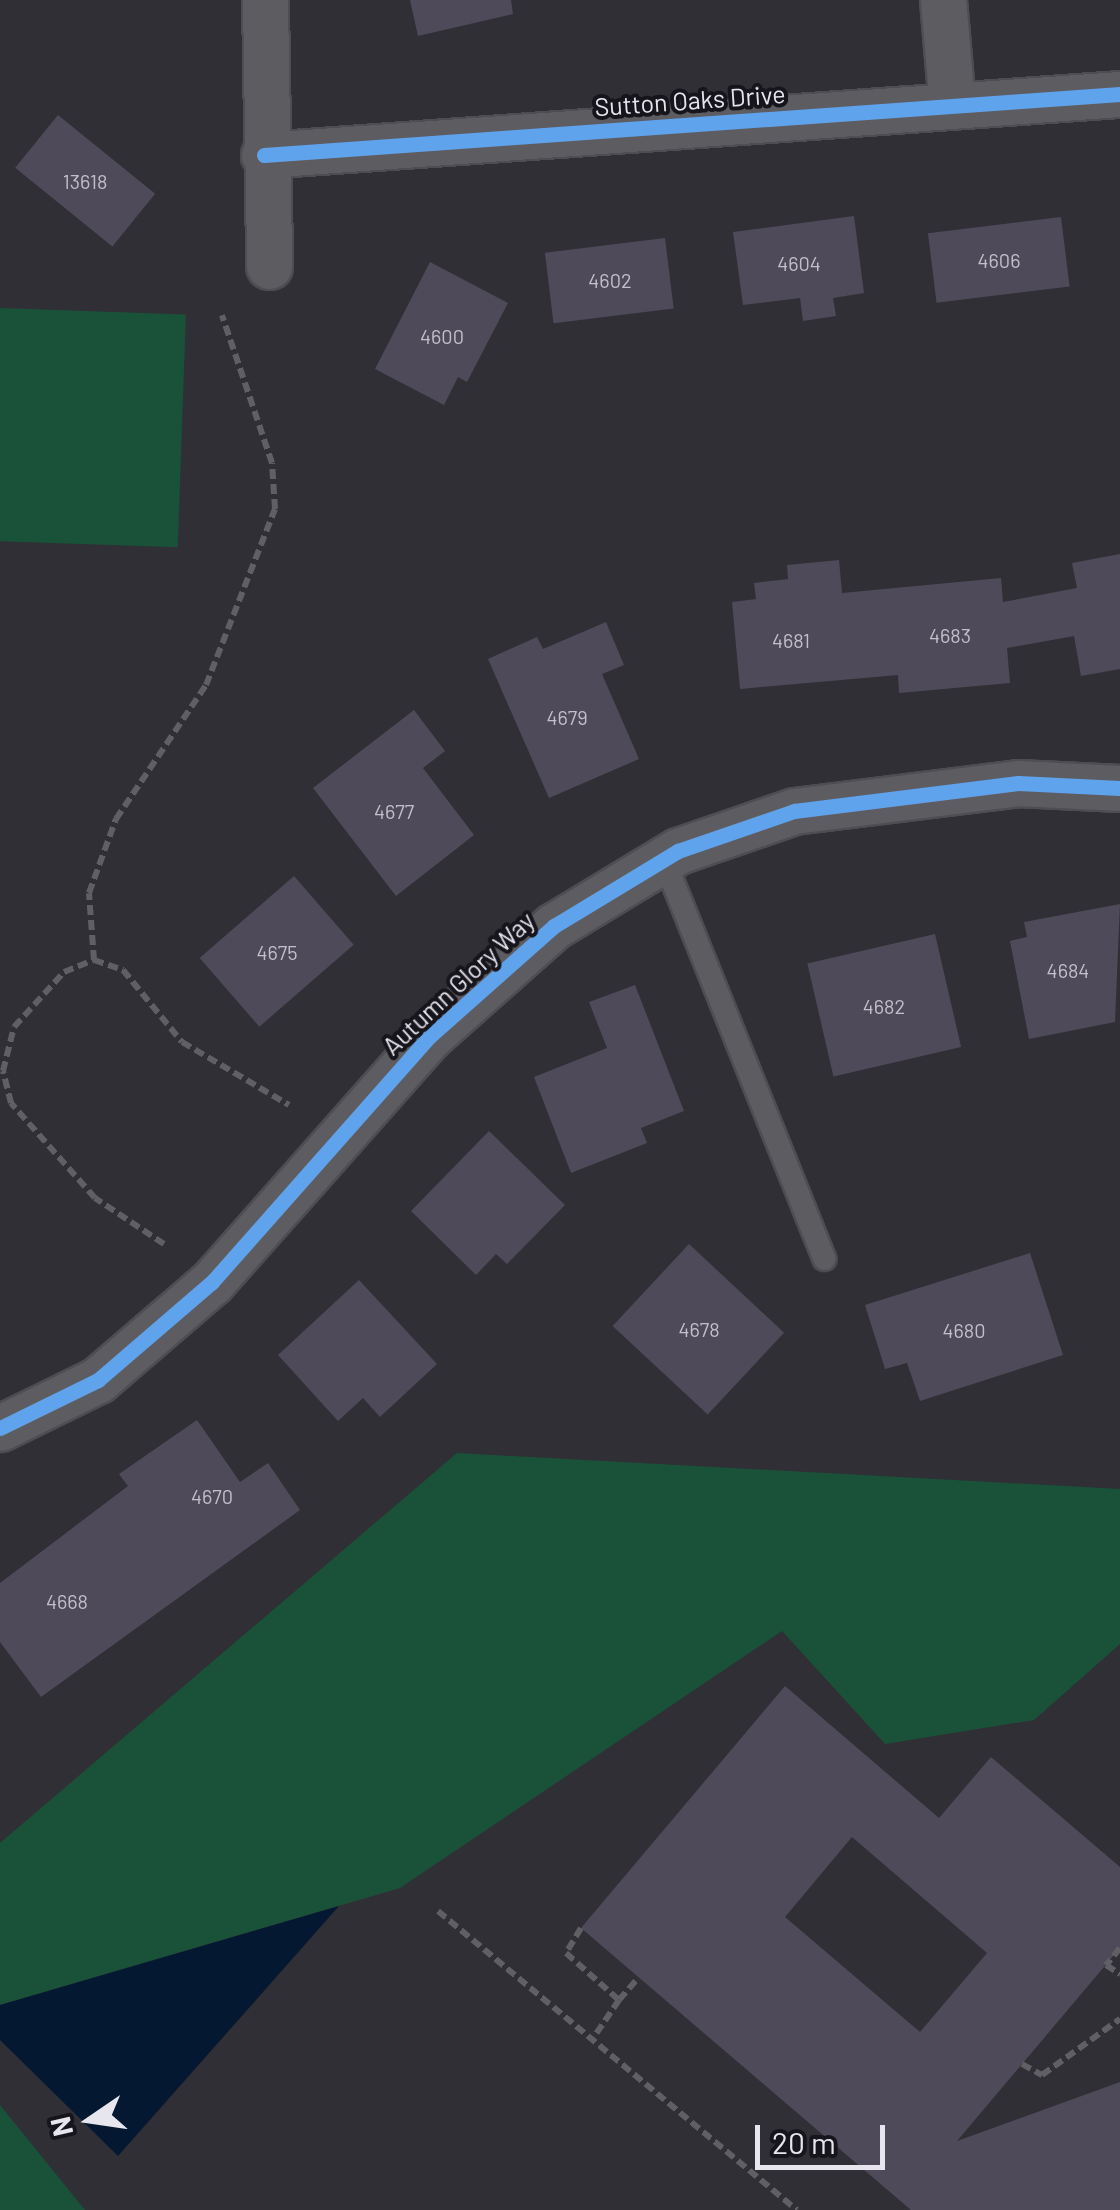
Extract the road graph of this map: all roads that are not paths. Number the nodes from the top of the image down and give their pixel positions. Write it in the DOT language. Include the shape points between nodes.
graph roads {
  1 [pos="264,0"];
  2 [pos="943,0"];
  3 [pos="1120,94"];
  4 [pos="952,106"];
  5 [pos="264,156"];
  6 [pos="269,266"];
  7 [pos="1120,788"];
  8 [pos="664,860"];
  9 [pos="824,1258"];
  10 [pos="0,1428"];
  1 -- 5 [label="street"];
  2 -- 4 [label="street"];
  3 -- 4 [label="street, Sutton Oaks Drive"];
  4 -- 5 [label="street, Sutton Oaks Drive"];
  5 -- 6 [label="street"];
  7 -- 8 [label="street, Autumn Glory Way" via="1018,783 794,811"];
  8 -- 9 [label="lane"];
  8 -- 10 [label="street, Autumn Glory Way" via="554,926 430,1036 198,1294 98,1380"];
}
